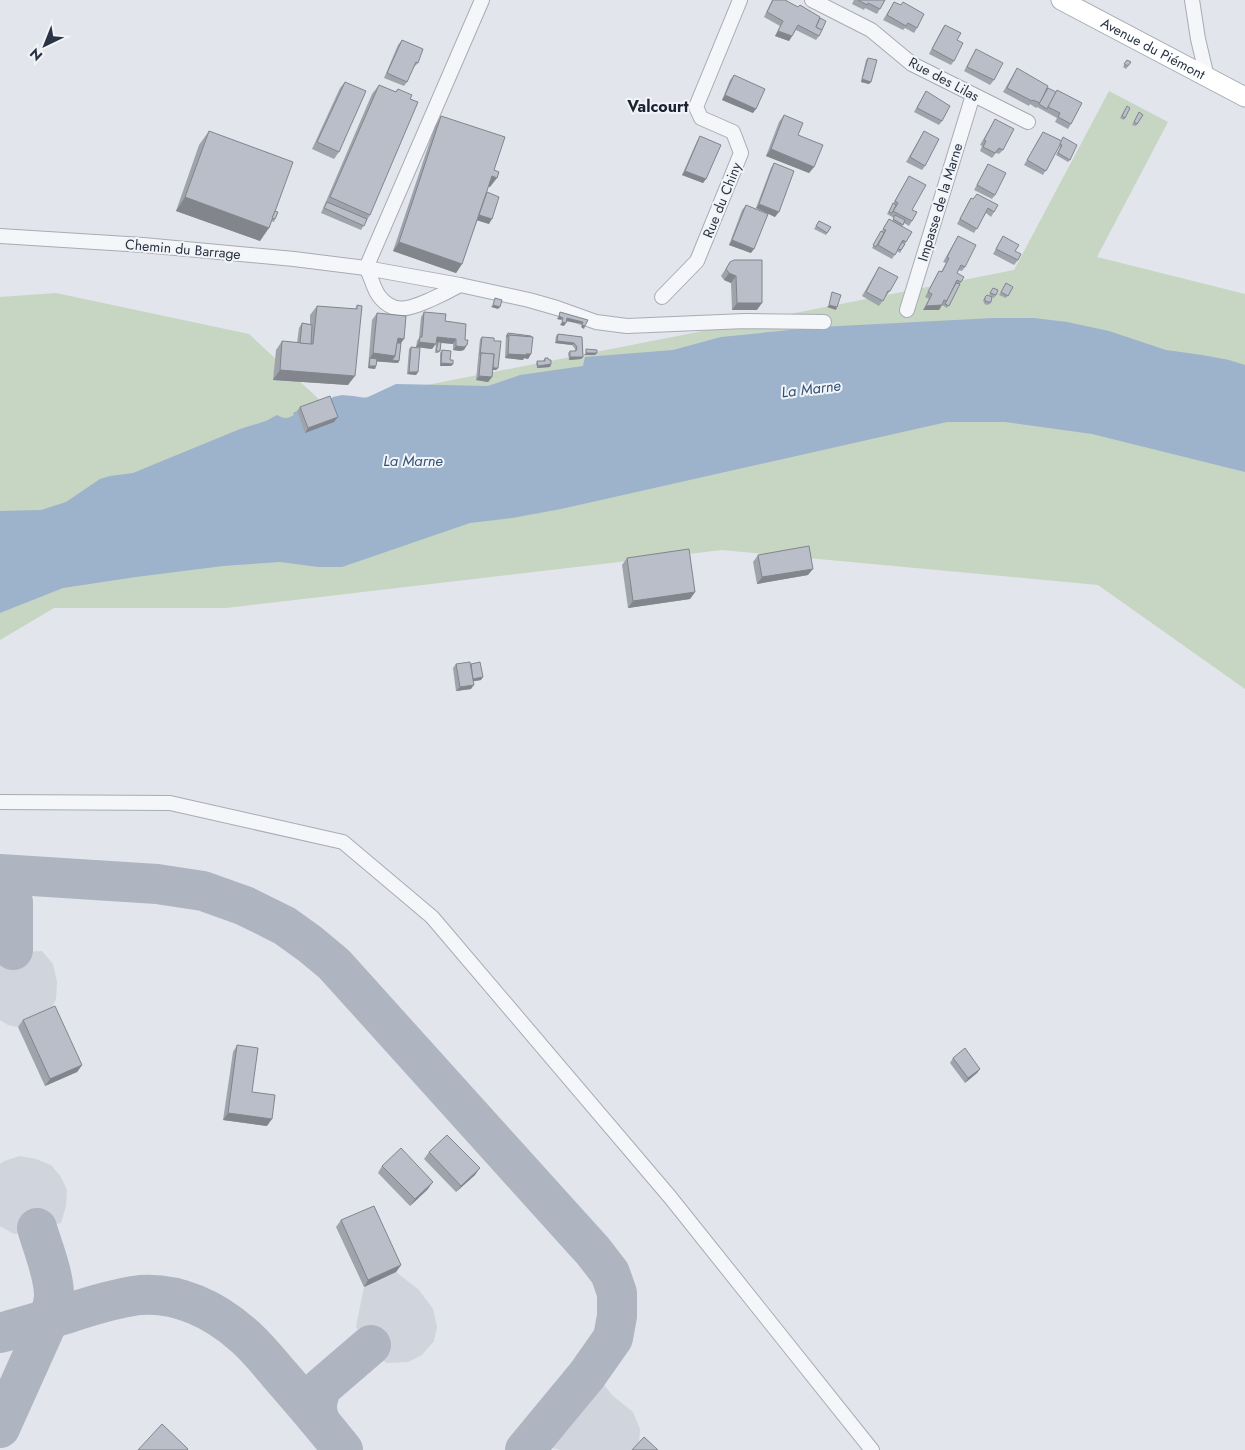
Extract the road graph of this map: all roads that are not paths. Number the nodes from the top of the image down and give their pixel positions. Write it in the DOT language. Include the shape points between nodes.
graph roads {
  1 [pos="482,0"];
  2 [pos="740,0"];
  3 [pos="812,0"];
  4 [pos="1061,0"];
  5 [pos="1192,0"];
  6 [pos="1207,77"];
  7 [pos="973,95"];
  8 [pos="1245,97"];
  9 [pos="1028,122"];
  10 [pos="0,236"];
  11 [pos="366,268"];
  12 [pos="460,286"];
  13 [pos="662,297"];
  14 [pos="907,310"];
  15 [pos="824,322"];
  16 [pos="0,802"];
  17 [pos="872,1450"];
  1 -- 11 [label="street"];
  2 -- 13 [label="street, Rue du Chiny" via="696,108 701,118 733,132 741,153 697,262"];
  3 -- 7 [label="street, Rue des Lilas" via="871,30 912,64"];
  4 -- 6 [label="main road, Avenue du Piémont"];
  5 -- 6 [label="street"];
  6 -- 8 [label="main road, Avenue du Piémont"];
  7 -- 9 [label="street, Rue des Lilas"];
  7 -- 14 [label="street, Impasse de la Marne"];
  10 -- 11 [label="street, Chemin du Barrage" via="144,245"];
  11 -- 12 [label="street, Chemin du Barrage"];
  11 -- 12 [label="street" via="378,295 390,306 398,308 408,309"];
  12 -- 15 [label="street, Chemin du Barrage" via="557,308 596,322 627,326 745,320"];
  16 -- 17 [label="street" via="170,803 343,842 432,917 670,1197"];
}
